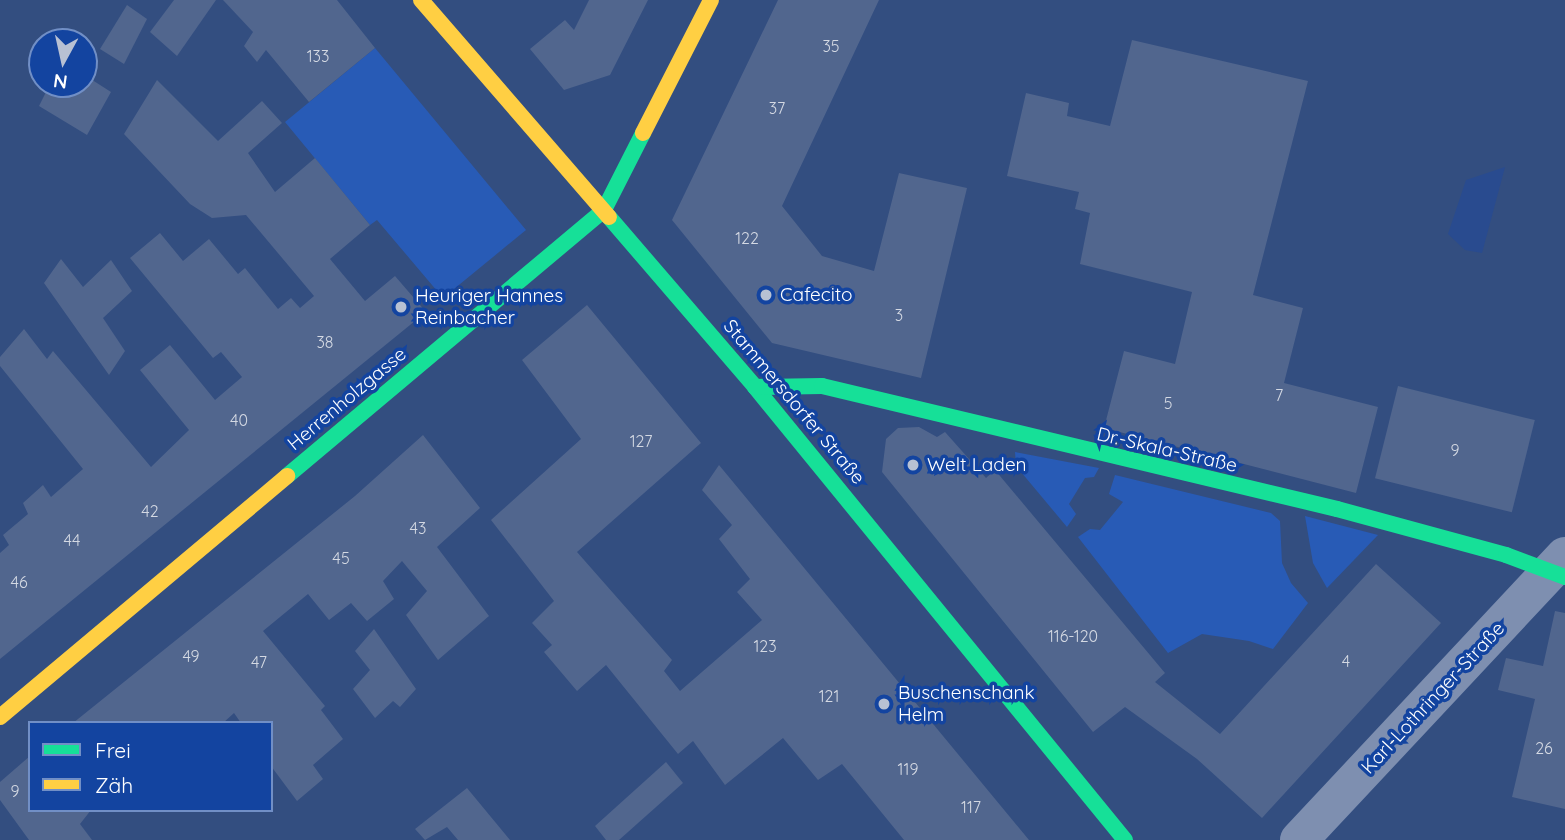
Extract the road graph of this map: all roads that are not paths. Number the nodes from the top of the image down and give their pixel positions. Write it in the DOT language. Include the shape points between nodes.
graph roads {
  1 [pos="421,0"];
  2 [pos="711,0"];
  3 [pos="604,210"];
  4 [pos="755,387"];
  5 [pos="1560,569"];
  6 [pos="0,717"];
  7 [pos="1125,840"];
  8 [pos="1299,840"];
  1 -- 3 [label="street, Stammersdorfer Straße"];
  2 -- 3 [label="street, Herrenholzgasse"];
  3 -- 4 [label="street, Stammersdorfer Straße"];
  3 -- 6 [label="street, Herrenholzgasse"];
  4 -- 5 [label="street, Dr.-Skala-Straße" via="821,386 1107,458 1337,509"];
  4 -- 7 [label="street, Stammersdorfer Straße"];
  5 -- 8 [label="street, Karl-Lothringer-Straße"];
}
